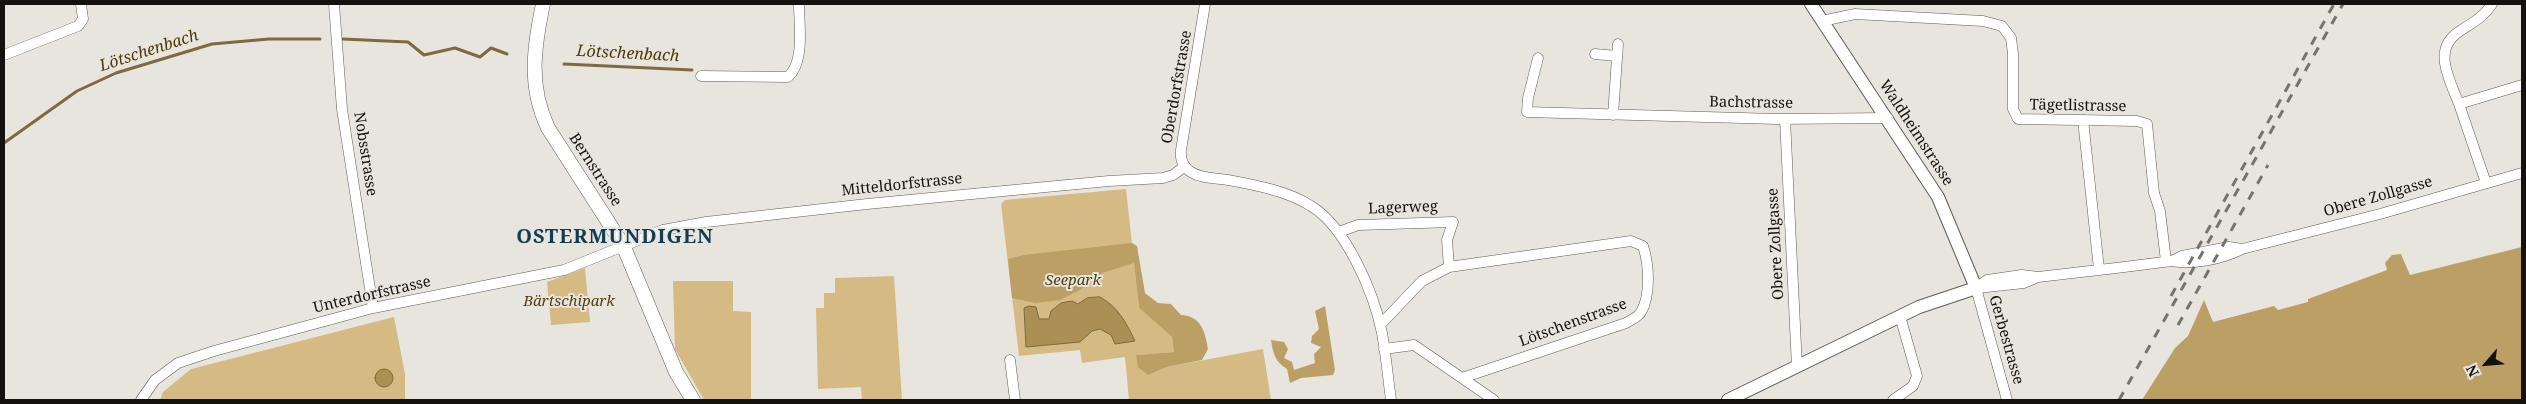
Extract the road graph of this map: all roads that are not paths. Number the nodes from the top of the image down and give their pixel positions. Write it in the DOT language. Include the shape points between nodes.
graph roads {
  1 [pos="81,4"];
  2 [pos="334,4"];
  3 [pos="543,4"];
  4 [pos="799,4"];
  5 [pos="1205,4"];
  6 [pos="1811,4"];
  7 [pos="2492,4"];
  8 [pos="1822,21"];
  9 [pos="1618,44"];
  10 [pos="1595,54"];
  11 [pos="4,55"];
  12 [pos="1617,56"];
  13 [pos="1538,58"];
  14 [pos="701,76"];
  15 [pos="2522,85"];
  16 [pos="2459,104"];
  17 [pos="1613,115"];
  18 [pos="1888,118"];
  19 [pos="1785,119"];
  20 [pos="2083,120"];
  21 [pos="1184,167"];
  22 [pos="2522,172"];
  23 [pos="2486,183"];
  24 [pos="1340,232"];
  25 [pos="623,245"];
  26 [pos="2169,261"];
  27 [pos="1449,267"];
  28 [pos="2099,270"];
  29 [pos="1976,288"];
  30 [pos="374,308"];
  31 [pos="1900,316"];
  32 [pos="1380,325"];
  33 [pos="1384,349"];
  34 [pos="1010,360"];
  35 [pos="1797,367"];
  36 [pos="1462,378"];
  37 [pos="141,400"];
  38 [pos="693,400"];
  39 [pos="1015,400"];
  40 [pos="1391,400"];
  41 [pos="1494,400"];
  42 [pos="1728,400"];
  43 [pos="1893,400"];
  44 [pos="2007,400"];
  1 -- 11 [label="street" via="83,19 78,26"];
  2 -- 30 [label="street, Nobsstrasse" via="342,108"];
  3 -- 25 [label="main road, Bernstrasse" via="533,62 540,112"];
  4 -- 14 [label="street" via="798,61 788,77"];
  5 -- 21 [label="street, Oberdorfstrasse" via="1181,154"];
  6 -- 8 [label="street, Waldheimstrasse"];
  7 -- 16 [label="street" via="2482,17 2453,36 2445,47 2444,62"];
  8 -- 18 [label="street, Waldheimstrasse"];
  8 -- 20 [label="street, Tägetlistrasse" via="1855,14 1930,16 1993,23 2007,31 2011,38 2014,115 2024,120"];
  9 -- 12 [label="street"];
  10 -- 12 [label="street"];
  12 -- 17 [label="street"];
  13 -- 17 [label="street, Bachstrasse" via="1527,112"];
  15 -- 16 [label="street"];
  16 -- 23 [label="street"];
  17 -- 19 [label="street, Bachstrasse"];
  18 -- 19 [label="street, Bachstrasse"];
  18 -- 29 [label="street, Waldheimstrasse" via="1938,197"];
  19 -- 35 [label="street, Obere Zollgasse"];
  20 -- 26 [label="street, Tägetlistrasse" via="2147,124 2154,193"];
  20 -- 28 [label="street"];
  21 -- 24 [label="street" via="1198,176 1231,180 1299,199 1325,215"];
  21 -- 25 [label="street, Mitteldorfstrasse" via="1174,175 1156,179 997,190 706,222 663,230"];
  22 -- 23 [label="street, Obere Zollgasse"];
  23 -- 26 [label="street, Obere Zollgasse" via="2242,249 2228,247"];
  24 -- 27 [label="street, Lagerweg" via="1358,225 1452,222 1447,240"];
  24 -- 32 [label="street" via="1357,265"];
  25 -- 30 [label="street, Unterdorfstrasse" via="564,270"];
  25 -- 38 [label="main road, Bernstrasse" via="676,372"];
  26 -- 28 [label="street, Obere Zollgasse"];
  27 -- 32 [label="street" via="1422,281"];
  27 -- 36 [label="street, Lötschenstrasse" via="1631,241 1643,246 1648,261 1641,314 1626,323"];
  28 -- 29 [label="street, Obere Zollgasse" via="1987,280"];
  29 -- 31 [label="street, Obere Zollgasse"];
  29 -- 44 [label="street, Gerbestrasse"];
  30 -- 37 [label="street, Unterdorfstrasse" via="284,330 178,363 155,380"];
  31 -- 35 [label="street, Obere Zollgasse"];
  31 -- 43 [label="street" via="1917,376 1913,386"];
  32 -- 33 [label="street"];
  33 -- 36 [label="street" via="1414,345"];
  33 -- 40 [label="street"];
  34 -- 39 [label="street"];
  35 -- 42 [label="street, Obere Zollgasse"];
  36 -- 41 [label="street"];
}
